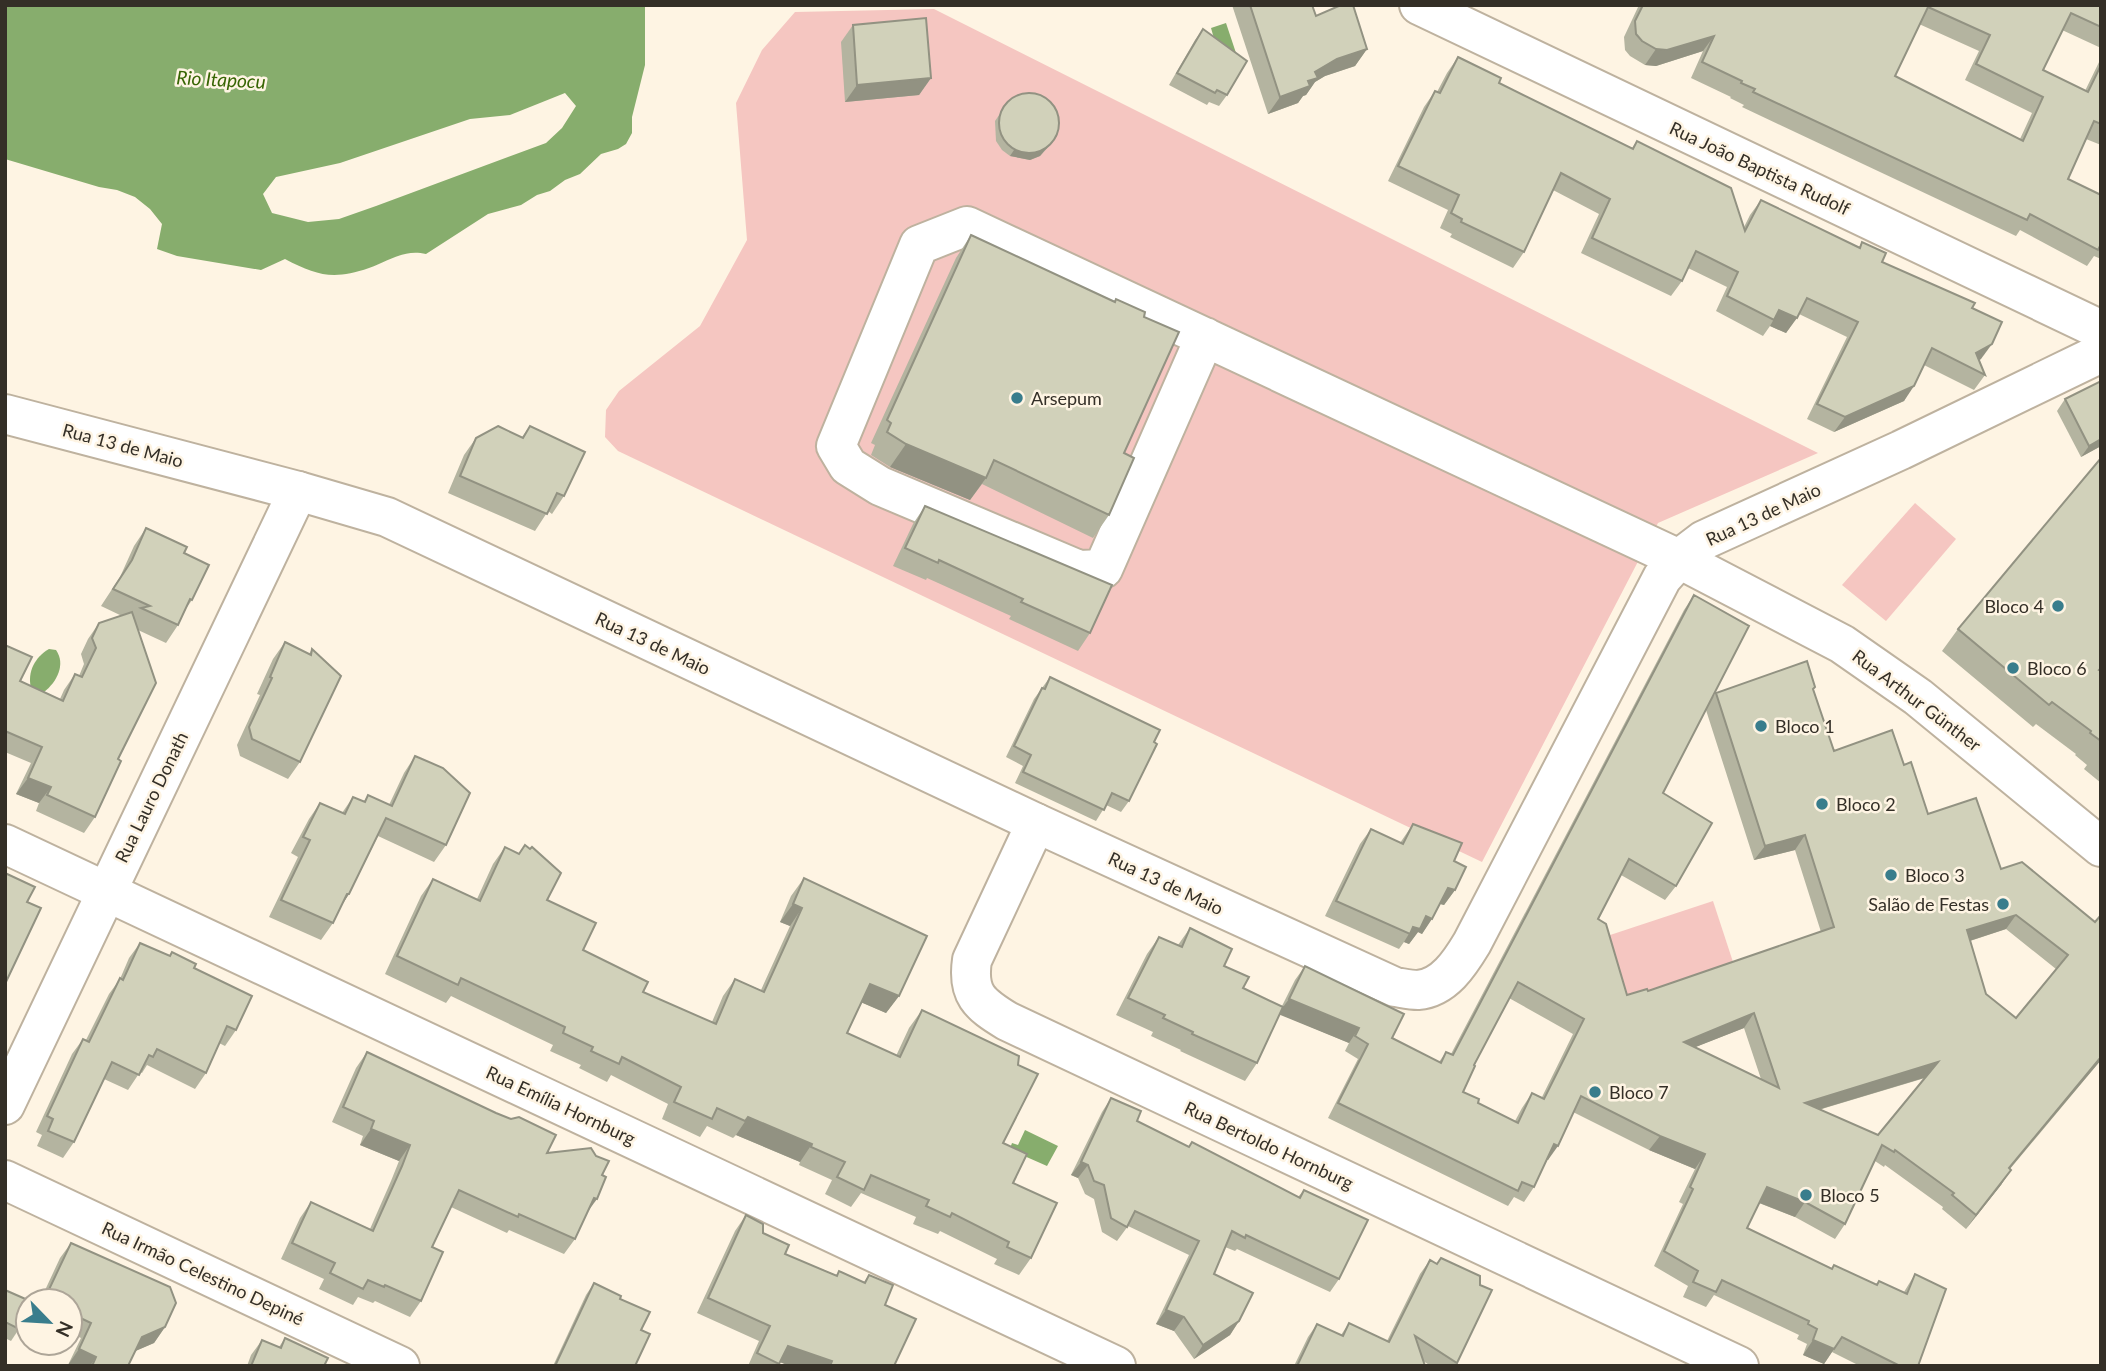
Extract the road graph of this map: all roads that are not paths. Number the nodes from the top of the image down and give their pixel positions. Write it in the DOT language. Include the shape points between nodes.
graph roads {
  1 [pos="1419,5"];
  2 [pos="2101,330"];
  3 [pos="1205,337"];
  4 [pos="2101,353"];
  5 [pos="5,414"];
  6 [pos="298,491"];
  7 [pos="1679,559"];
  8 [pos="1036,823"];
  9 [pos="5,844"];
  10 [pos="2101,847"];
  11 [pos="106,892"];
  12 [pos="5,1105"];
  13 [pos="5,1180"];
  14 [pos="400,1366"];
  15 [pos="1116,1366"];
  16 [pos="1739,1366"];
  1 -- 2 [label="street, Rua João Baptista Rudolf"];
  3 -- 3 [label="street, Rua Arthur Günther" via="967,226 919,245 836,446 848,466 880,486 1079,570 1102,569"];
  3 -- 7 [label="street, Rua Arthur Günther"];
  4 -- 7 [label="street, Rua 13 de Maio" via="1704,540"];
  5 -- 6 [label="street, Rua 13 de Maio"];
  6 -- 8 [label="street, Rua 13 de Maio" via="387,517"];
  6 -- 11 [label="street, Rua Lauro Donath"];
  7 -- 8 [label="street, Rua 13 de Maio" via="1662,578 1472,943 1457,967 1438,984 1419,990 1395,987"];
  7 -- 10 [label="street, Rua Arthur Günther" via="1842,644 1918,697"];
  8 -- 16 [label="street, Rua Bertoldo Hornburg" via="972,960 969,978 976,996 989,1010"];
  9 -- 11 [label="street, Rua Emília Hornburg"];
  11 -- 12 [label="street, Rua Lauro Donath"];
  11 -- 15 [label="street, Rua Emília Hornburg"];
  13 -- 14 [label="street, Rua Irmão Celestino Depiné"];
}
